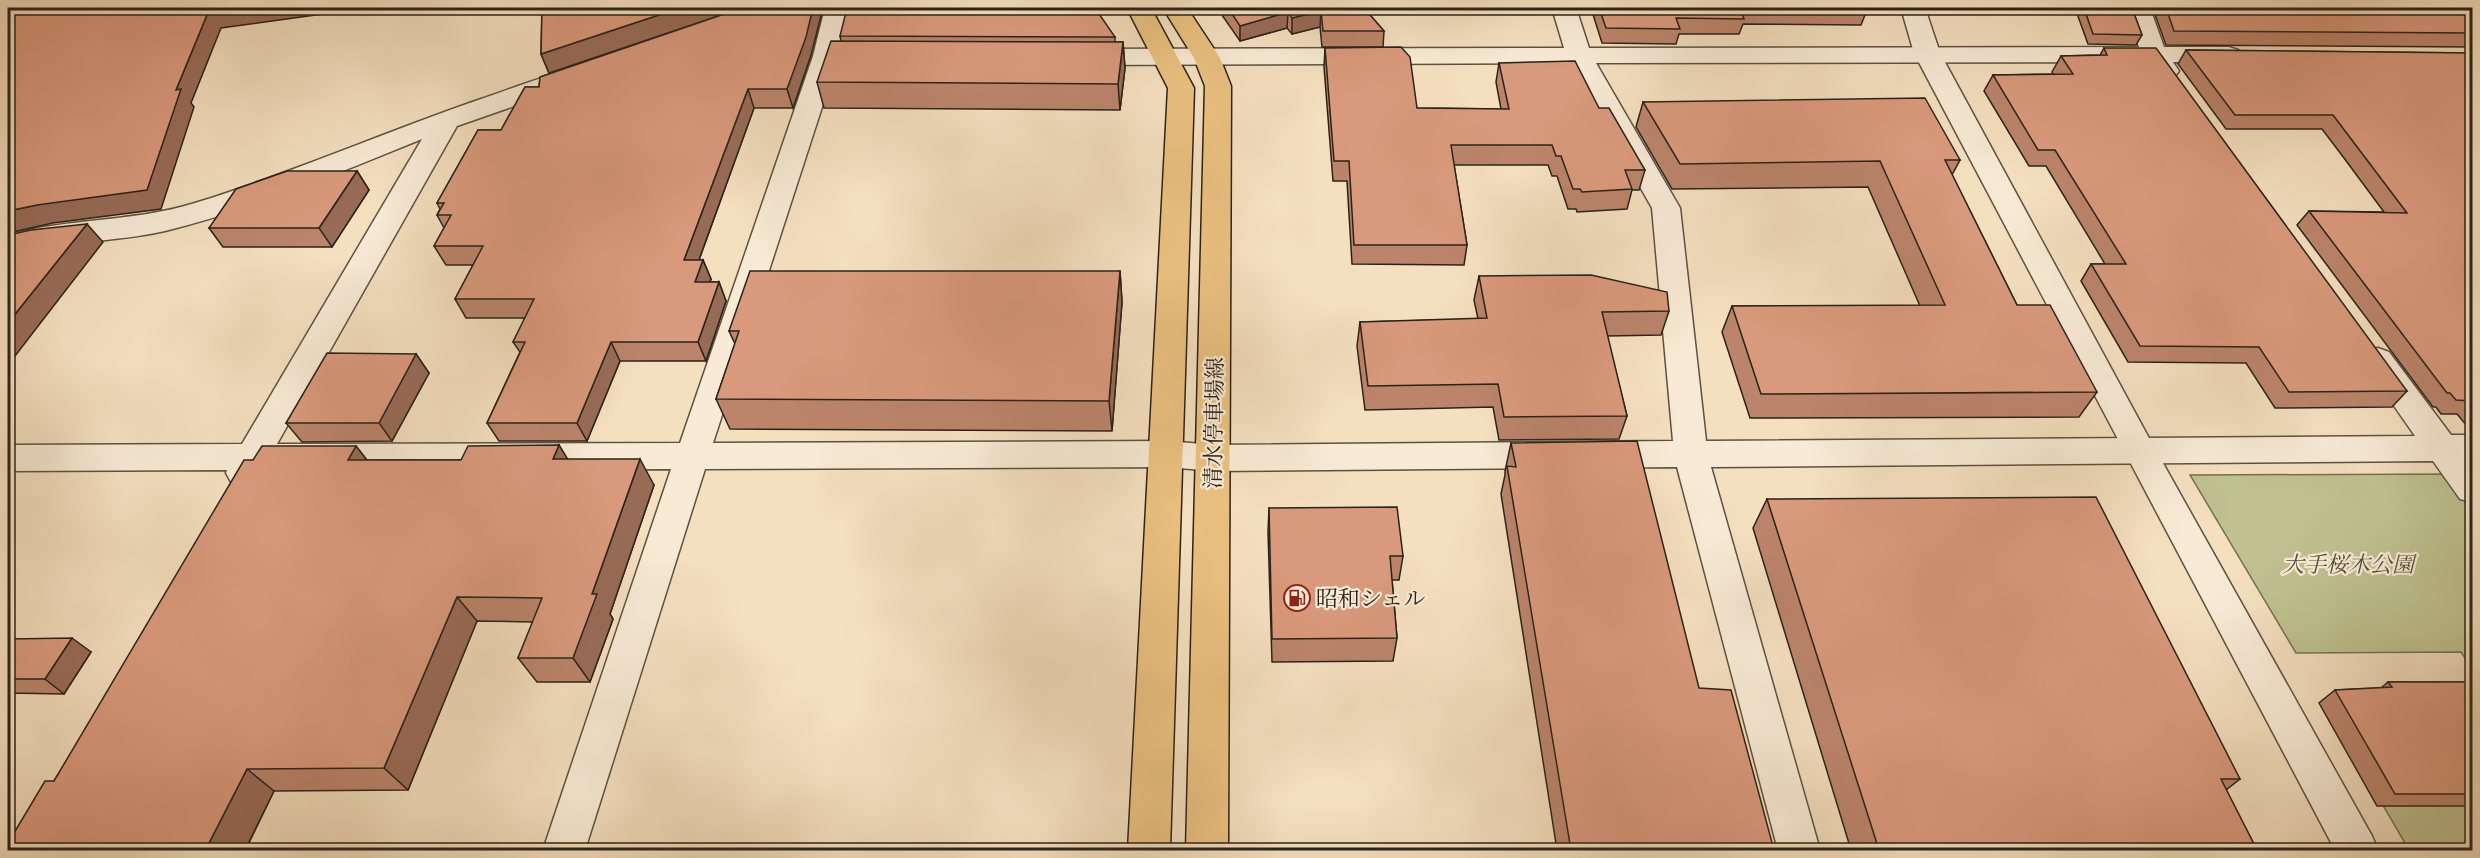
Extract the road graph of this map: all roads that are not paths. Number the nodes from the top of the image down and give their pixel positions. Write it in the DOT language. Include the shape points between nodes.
graph roads {
  1 [pos="837,8"];
  2 [pos="1139,8"];
  3 [pos="1175,8"];
  4 [pos="1564,8"];
  5 [pos="1913,8"];
  6 [pos="2138,8"];
  7 [pos="1927,52"];
  8 [pos="2154,54"];
  9 [pos="2248,55"];
  10 [pos="826,56"];
  11 [pos="873,56"];
  12 [pos="1579,56"];
  13 [pos="1049,57"];
  14 [pos="1167,57"];
  15 [pos="1207,58"];
  16 [pos="592,70"];
  17 [pos="2182,93"];
  18 [pos="447,120"];
  19 [pos="8,245"];
  20 [pos="2365,343"];
  21 [pos="2138,449"];
  22 [pos="2458,449"];
  23 [pos="1167,454"];
  24 [pos="1691,455"];
  25 [pos="253,457"];
  26 [pos="692,457"];
  27 [pos="8,458"];
  28 [pos="1214,458"];
  29 [pos="2472,489"];
  30 [pos="229,497"];
  31 [pos="564,850"];
  32 [pos="1149,850"];
  33 [pos="1207,850"];
  34 [pos="1799,850"];
  35 [pos="2357,850"];
  1 -- 10 [label="street"];
  2 -- 14 [label="main road, 清水停車場線"];
  3 -- 15 [label="main road, 清水停車場線"];
  4 -- 12 [label="street"];
  5 -- 7 [label="street"];
  6 -- 8 [label="street"];
  7 -- 8 [label="street"];
  7 -- 12 [label="street"];
  7 -- 21 [label="street"];
  8 -- 9 [label="street"];
  8 -- 17 [label="street"];
  10 -- 11 [label="street"];
  10 -- 26 [label="street"];
  12 -- 15 [label="street"];
  12 -- 24 [label="street" via="1666,208"];
  13 -- 14 [label="street"];
  14 -- 15 [label="street"];
  14 -- 23 [label="main road, 清水停車場線" via="1181,88"];
  15 -- 28 [label="main road, 清水停車場線" via="1218,86"];
  16 -- 18 [label="street"];
  18 -- 19 [label="street" via="211,208 161,222"];
  18 -- 25 [label="street"];
  20 -- 22 [label="street"];
  21 -- 22 [label="street"];
  21 -- 24 [label="street"];
  21 -- 35 [label="street"];
  22 -- 29 [label="street"];
  23 -- 26 [label="street"];
  23 -- 28 [label="street"];
  23 -- 32 [label="main road, 清水停車場線"];
  24 -- 28 [label="street"];
  24 -- 34 [label="street"];
  25 -- 26 [label="street"];
  25 -- 27 [label="street"];
  25 -- 30 [label="street"];
  26 -- 31 [label="street"];
  28 -- 33 [label="main road, 清水停車場線"];
}
